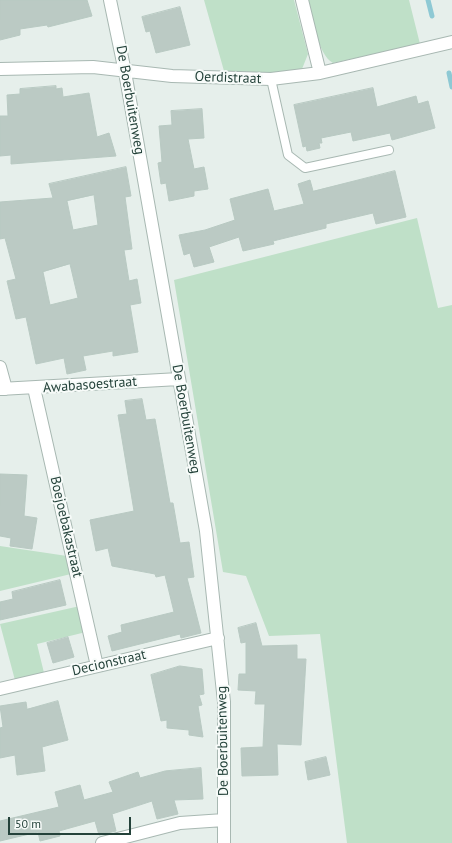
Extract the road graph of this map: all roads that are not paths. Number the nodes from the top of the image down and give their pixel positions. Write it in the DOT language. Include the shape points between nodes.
graph roads {
  1 [pos="110,0"];
  2 [pos="302,0"];
  3 [pos="452,42"];
  4 [pos="0,69"];
  5 [pos="125,72"];
  6 [pos="320,73"];
  7 [pos="271,79"];
  8 [pos="389,150"];
  9 [pos="0,368"];
  10 [pos="179,379"];
  11 [pos="34,388"];
  12 [pos="3,389"];
  13 [pos="218,638"];
  14 [pos="97,666"];
  15 [pos="0,689"];
  16 [pos="224,820"];
  17 [pos="102,843"];
  18 [pos="224,843"];
  1 -- 5 [label="street, De Boerbuitenweg"];
  2 -- 6 [label="street"];
  3 -- 6 [label="street, Oerdistraat"];
  4 -- 5 [label="street, Oerdistraat" via="92,66"];
  5 -- 7 [label="street, Oerdistraat"];
  5 -- 10 [label="street, De Boerbuitenweg"];
  6 -- 7 [label="street, Oerdistraat"];
  7 -- 8 [label="lane" via="288,155 305,168"];
  9 -- 12 [label="street"];
  10 -- 11 [label="street, Awabasoestraat"];
  10 -- 13 [label="street, De Boerbuitenweg" via="206,531"];
  11 -- 12 [label="street, Awabasoestraat"];
  11 -- 14 [label="street, Boejoebakastraat"];
  13 -- 14 [label="street, Decionstraat"];
  13 -- 16 [label="street, De Boerbuitenweg" via="224,702"];
  14 -- 15 [label="street, Decionstraat"];
  16 -- 17 [label="street" via="180,823"];
  16 -- 18 [label="street, De Boerbuitenweg"];
}
